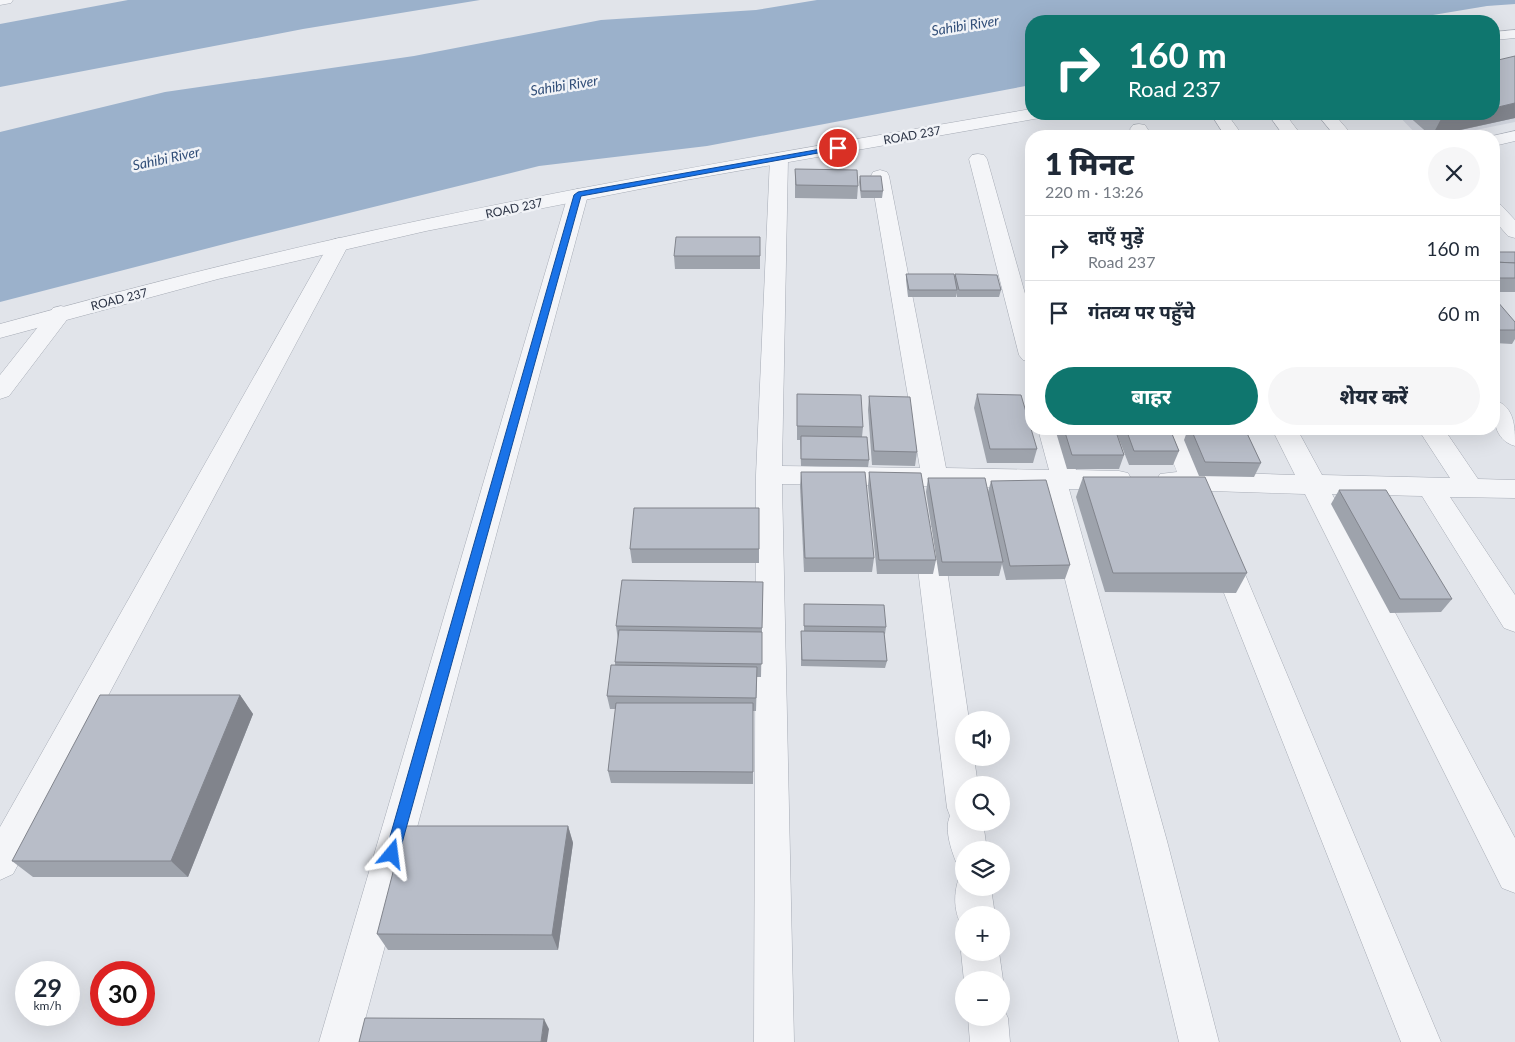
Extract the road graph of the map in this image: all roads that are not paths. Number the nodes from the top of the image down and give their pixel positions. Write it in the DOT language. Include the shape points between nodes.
graph roads {
  1 [pos="6,0"];
  2 [pos="0,1"];
  3 [pos="1515,34"];
  4 [pos="1500,35"];
  5 [pos="1025,116"];
  6 [pos="1281,120"];
  7 [pos="1330,120"];
  8 [pos="1288,130"];
  9 [pos="1339,130"];
  10 [pos="779,158"];
  11 [pos="978,158"];
  12 [pos="880,176"];
  13 [pos="578,195"];
  14 [pos="1500,216"];
  15 [pos="1515,232"];
  16 [pos="339,244"];
  17 [pos="61,313"];
  18 [pos="0,331"];
  19 [pos="1025,333"];
  20 [pos="0,391"];
  21 [pos="1500,416"];
  22 [pos="1052,435"];
  23 [pos="1175,435"];
  24 [pos="1288,435"];
  25 [pos="1435,435"];
  26 [pos="1515,437"];
  27 [pos="769,475"];
  28 [pos="928,478"];
  29 [pos="1059,479"];
  30 [pos="1194,481"];
  31 [pos="1313,485"];
  32 [pos="1430,488"];
  33 [pos="1471,488"];
  34 [pos="1515,489"];
  35 [pos="1515,620"];
  36 [pos="961,776"];
  37 [pos="0,862"];
  38 [pos="1515,875"];
  39 [pos="989,1026"];
  40 [pos="339,1042"];
  41 [pos="774,1042"];
  42 [pos="990,1042"];
  43 [pos="1199,1042"];
  44 [pos="1422,1042"];
  1 -- 2 [label="street"];
  3 -- 4 [label="street"];
  5 -- 10 [label="street, ROAD 237"];
  6 -- 8 [label="street"];
  7 -- 9 [label="street"];
  10 -- 13 [label="street, ROAD 237"];
  10 -- 27 [label="street"];
  11 -- 19 [label="street"];
  12 -- 28 [label="street"];
  13 -- 16 [label="street, ROAD 237"];
  13 -- 40 [label="street"];
  14 -- 15 [label="street"];
  16 -- 17 [label="street, ROAD 237"];
  16 -- 37 [label="street"];
  17 -- 18 [label="street, ROAD 237"];
  17 -- 20 [label="street"];
  21 -- 26 [label="street"];
  22 -- 29 [label="street"];
  23 -- 30 [label="street"];
  24 -- 31 [label="street"];
  25 -- 33 [label="street"];
  27 -- 28 [label="street"];
  27 -- 41 [label="street"];
  28 -- 29 [label="street"];
  28 -- 36 [label="street"];
  29 -- 30 [label="street"];
  29 -- 43 [label="street"];
  30 -- 31 [label="street"];
  30 -- 44 [label="street"];
  31 -- 32 [label="street"];
  31 -- 38 [label="street"];
  32 -- 33 [label="street"];
  32 -- 35 [label="street"];
  33 -- 34 [label="street"];
  39 -- 42 [label="street"];
}
